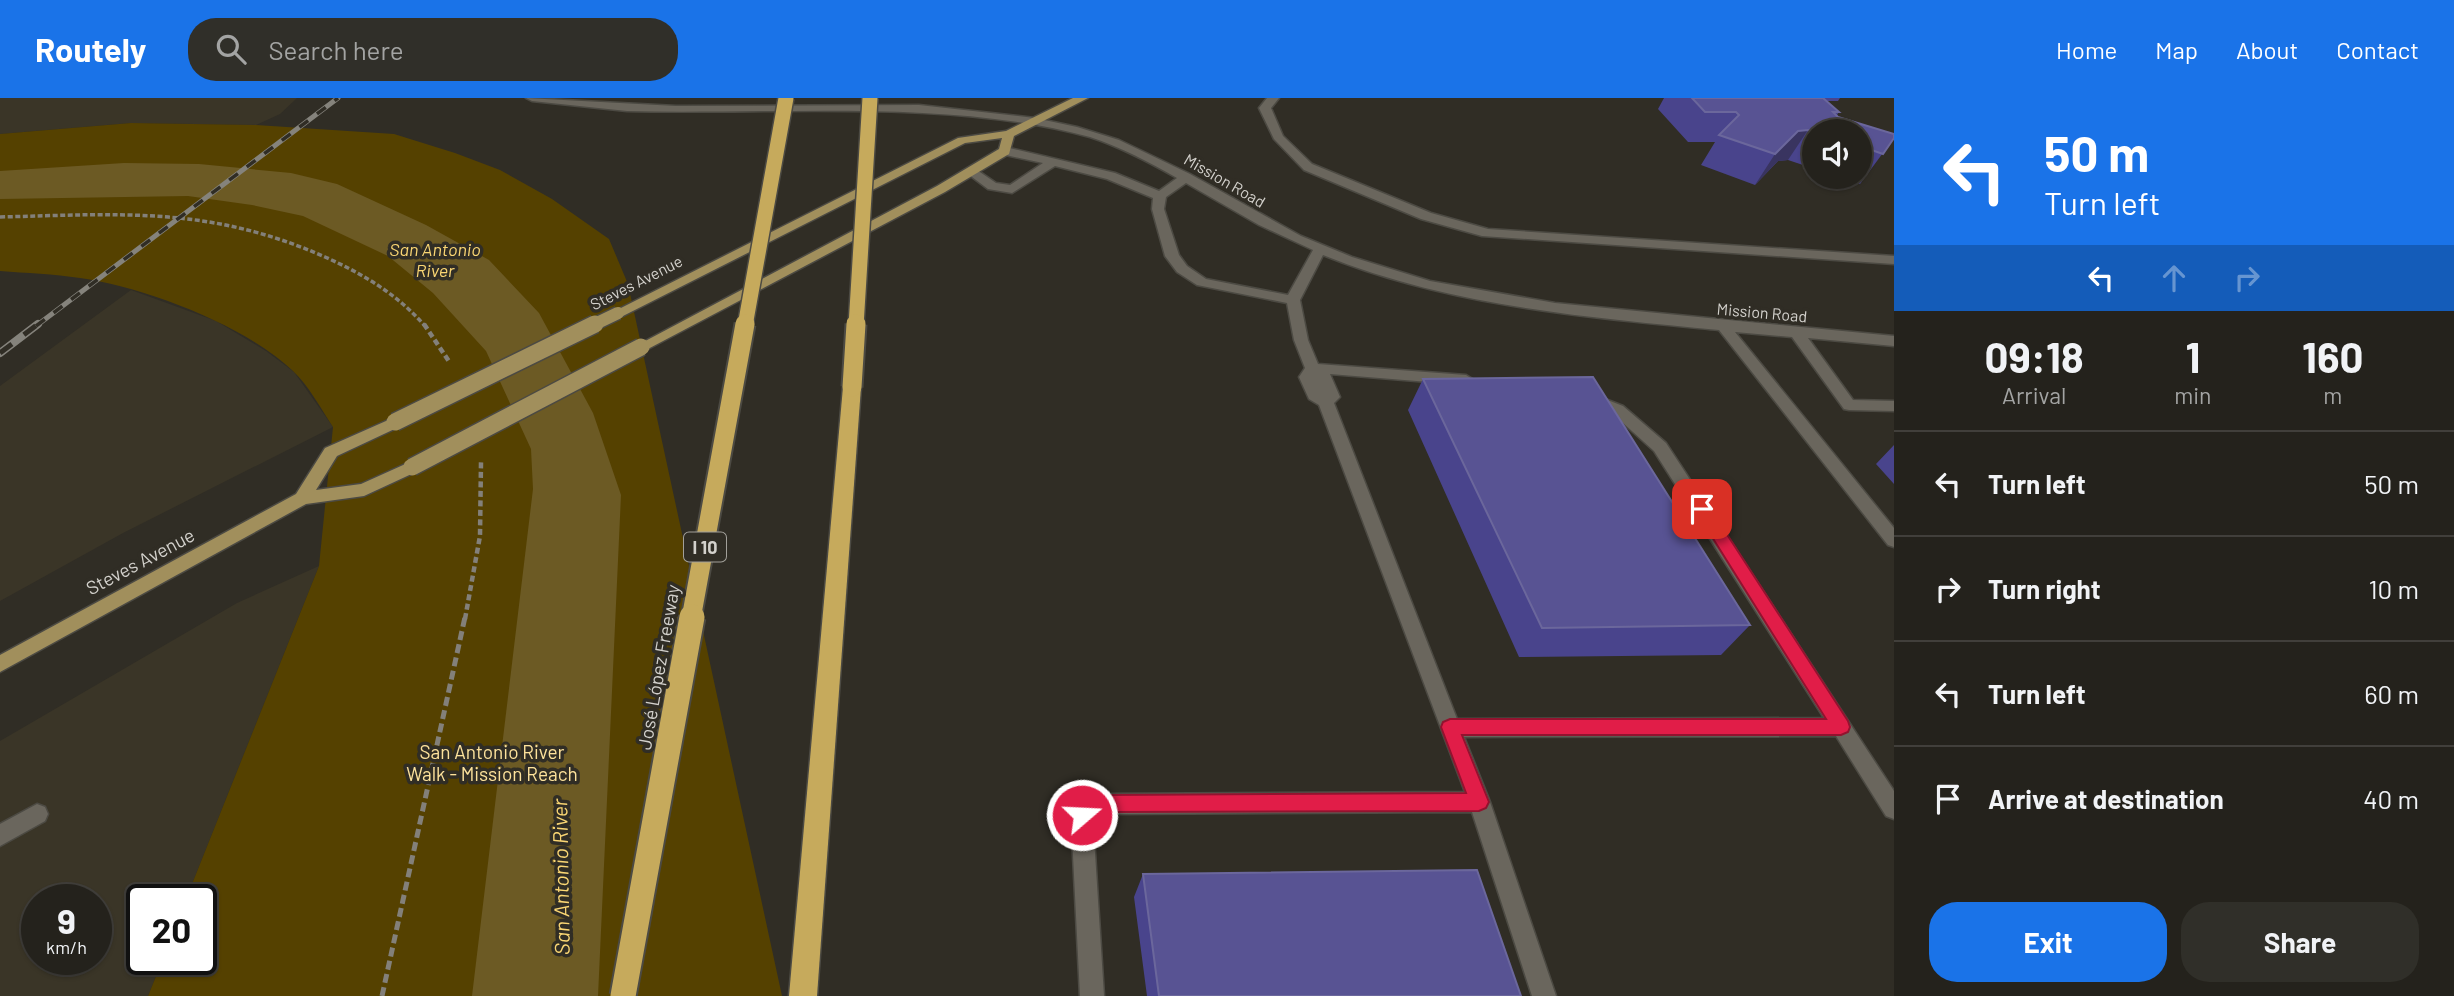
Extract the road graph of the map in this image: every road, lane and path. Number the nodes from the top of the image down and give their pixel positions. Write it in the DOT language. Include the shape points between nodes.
graph roads {
  1 [pos="533,98"];
  2 [pos="786,98"];
  3 [pos="870,98"];
  4 [pos="1082,98"];
  5 [pos="1273,98"];
  6 [pos="1031,122"];
  7 [pos="1009,134"];
  8 [pos="1005,151"];
  9 [pos="1053,162"];
  10 [pos="970,172"];
  11 [pos="1186,177"];
  12 [pos="1160,196"];
  13 [pos="1320,249"];
  14 [pos="1894,260"];
  15 [pos="1293,300"];
  16 [pos="1724,327"];
  17 [pos="1797,333"];
  18 [pos="1894,341"];
  19 [pos="1312,368"];
  20 [pos="1479,381"];
  21 [pos="1568,393"];
  22 [pos="1894,406"];
  23 [pos="302,498"];
  24 [pos="1894,541"];
  25 [pos="0,664"];
  26 [pos="1450,727"];
  27 [pos="1841,727"];
  28 [pos="1479,802"];
  29 [pos="1894,809"];
  30 [pos="37,814"];
  31 [pos="0,836"];
  32 [pos="623,996"];
  33 [pos="803,996"];
  34 [pos="1092,996"];
  35 [pos="1544,996"];
  1 -- 6 [label="street, Mission Road" via="635,107 919,108"];
  2 -- 32 [label="highway, José López Freeway / I 10, bridge"];
  3 -- 33 [label="highway, bridge" via="852,387"];
  4 -- 6 [label="main road, Steves Avenue"];
  5 -- 14 [label="street" via="1265,108 1278,137 1308,167 1426,216 1488,233"];
  6 -- 7 [label="main road, Steves Avenue"];
  6 -- 11 [label="street, Mission Road" via="1098,135"];
  7 -- 8 [label="main road"];
  7 -- 23 [label="main road, Steves Avenue, bridge" via="962,140 331,452"];
  8 -- 9 [label="street"];
  8 -- 10 [label="main road, Steves Avenue"];
  9 -- 10 [label="street" via="1012,189 992,186"];
  9 -- 12 [label="street" via="1111,176"];
  10 -- 23 [label="main road, Steves Avenue, bridge" via="365,490"];
  11 -- 12 [label="street"];
  11 -- 13 [label="street, Mission Road"];
  12 -- 15 [label="street" via="1158,209 1172,256 1182,269 1202,282"];
  13 -- 15 [label="street"];
  13 -- 16 [label="street, Mission Road" via="1464,293"];
  15 -- 19 [label="street"];
  16 -- 17 [label="street, Mission Road"];
  16 -- 24 [label="street"];
  17 -- 18 [label="street, Mission Road"];
  17 -- 22 [label="street" via="1849,405"];
  19 -- 20 [label="street"];
  19 -- 26 [label="street" via="1307,377 1314,396 1326,402"];
  21 -- 27 [label="street" via="1605,400 1660,447"];
  23 -- 25 [label="main road, Steves Avenue"];
  26 -- 27 [label="street"];
  26 -- 28 [label="street"];
  27 -- 29 [label="street"];
  28 -- 34 [label="street" via="1108,804 1082,815"];
  28 -- 35 [label="street"];
  30 -- 31 [label="street"];
}
